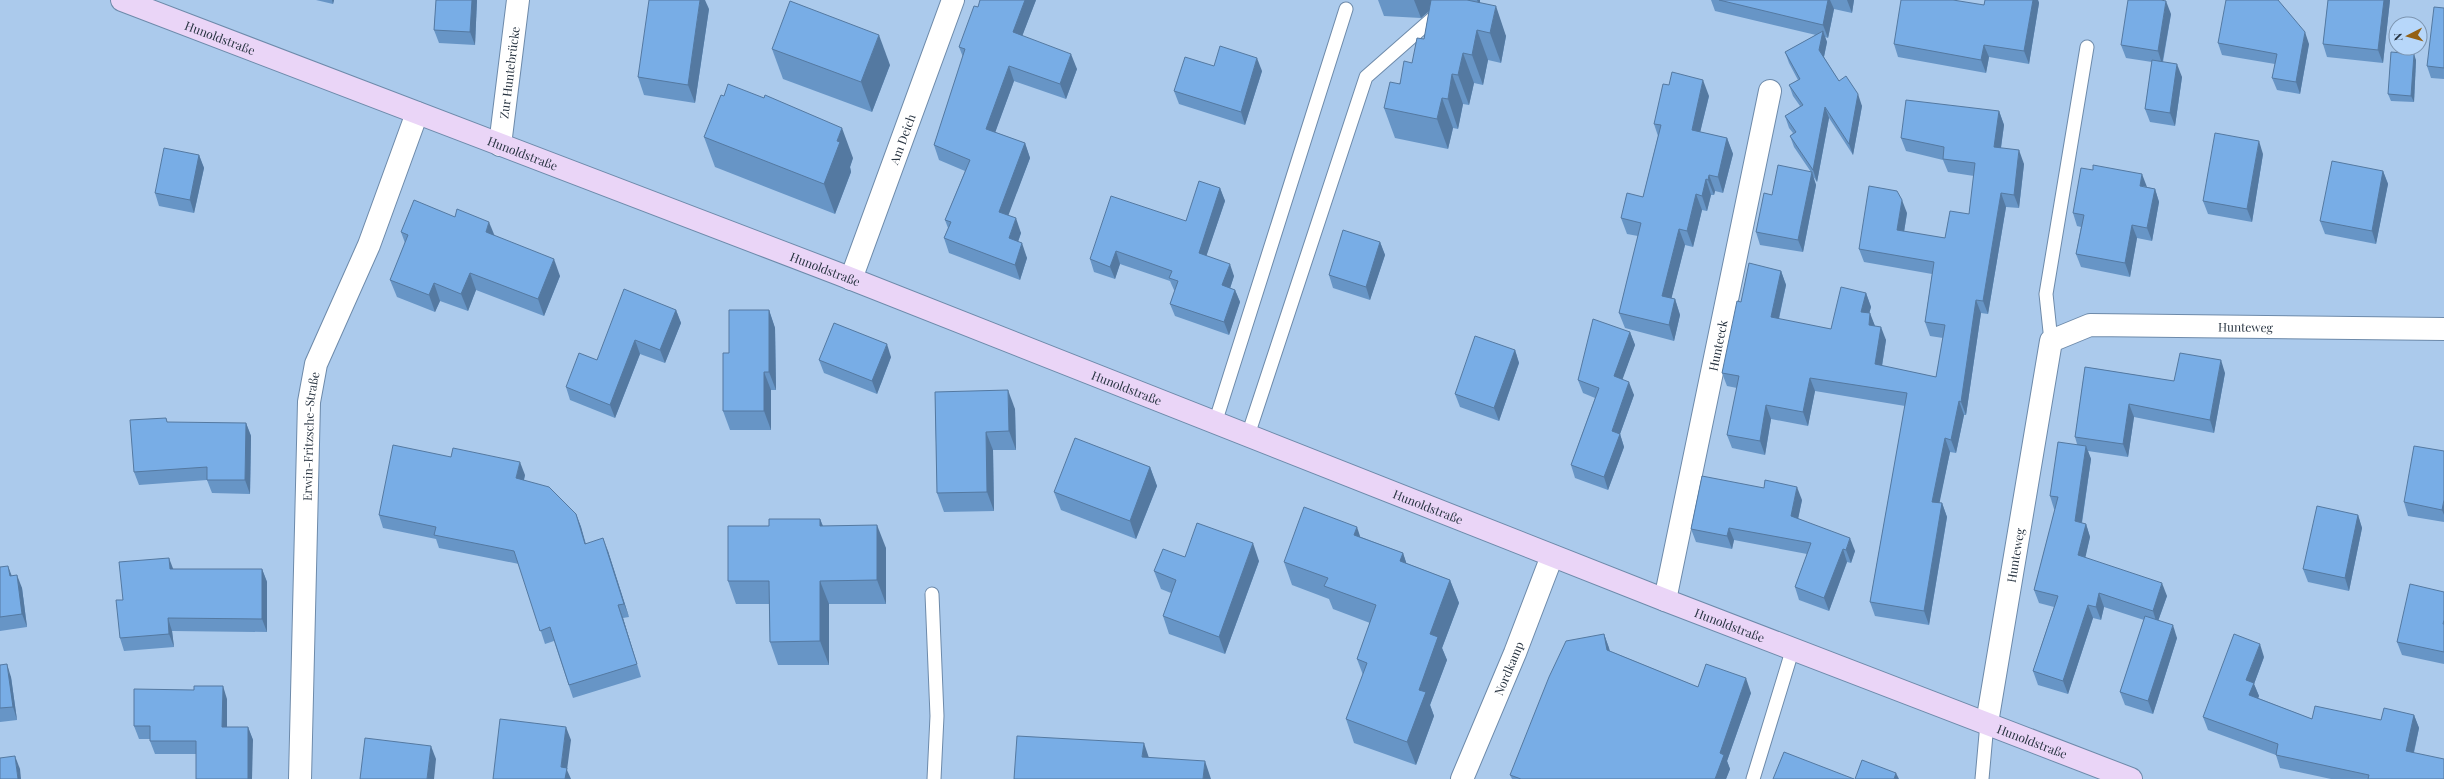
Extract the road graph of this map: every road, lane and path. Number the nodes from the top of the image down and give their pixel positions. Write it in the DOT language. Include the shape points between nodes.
graph roads {
  1 [pos="122,0"];
  2 [pos="518,0"];
  3 [pos="953,0"];
  4 [pos="1346,9"];
  5 [pos="1455,12"];
  6 [pos="2087,47"];
  7 [pos="1770,91"];
  8 [pos="417,114"];
  9 [pos="500,145"];
  10 [pos="851,279"];
  11 [pos="2444,329"];
  12 [pos="2051,341"];
  13 [pos="1215,423"];
  14 [pos="1248,435"];
  15 [pos="1552,556"];
  16 [pos="932,594"];
  17 [pos="1665,600"];
  18 [pos="1793,648"];
  19 [pos="1987,722"];
  20 [pos="300,779"];
  21 [pos="934,779"];
  22 [pos="1462,779"];
  23 [pos="1753,779"];
  24 [pos="1982,779"];
  25 [pos="2131,779"];
  1 -- 8 [label="street, Hunoldstraße"];
  2 -- 9 [label="street, Zur Huntebrücke"];
  3 -- 10 [label="street, Am Deich"];
  4 -- 13 [label="lane"];
  5 -- 14 [label="lane" via="1442,10 1366,77"];
  6 -- 12 [label="lane, Hunteweg" via="2046,294"];
  7 -- 17 [label="street, Hunteeck"];
  8 -- 9 [label="street, Hunoldstraße"];
  8 -- 20 [label="street, Erwin-Fritzsche-Straße" via="369,245 316,364 308,402"];
  9 -- 10 [label="street, Hunoldstraße"];
  10 -- 13 [label="street, Hunoldstraße"];
  11 -- 12 [label="street, Hunteweg" via="2090,325"];
  12 -- 19 [label="street, Hunteweg"];
  13 -- 14 [label="street, Hunoldstraße"];
  14 -- 15 [label="street, Hunoldstraße"];
  15 -- 17 [label="street, Hunoldstraße"];
  15 -- 22 [label="street, Nordkamp"];
  16 -- 21 [label="lane" via="937,716"];
  17 -- 18 [label="street, Hunoldstraße"];
  18 -- 19 [label="street, Hunoldstraße"];
  18 -- 23 [label="lane"];
  19 -- 24 [label="lane"];
  19 -- 25 [label="street, Hunoldstraße"];
}
